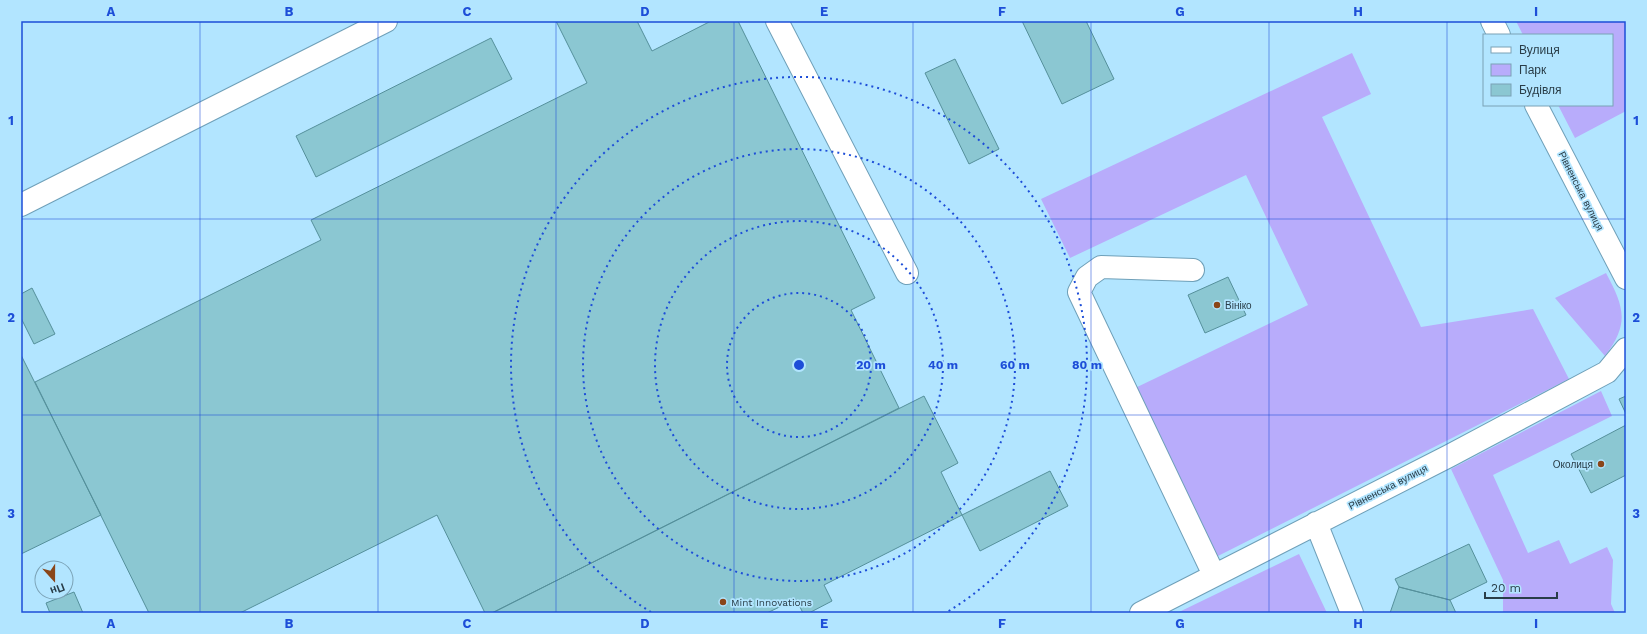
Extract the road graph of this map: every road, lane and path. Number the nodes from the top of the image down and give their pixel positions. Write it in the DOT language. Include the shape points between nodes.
graph roads {
  1 [pos="386,21"];
  2 [pos="777,21"];
  3 [pos="1492,21"];
  4 [pos="1498,34"];
  5 [pos="1537,106"];
  6 [pos="21,205"];
  7 [pos="1193,270"];
  8 [pos="907,274"];
  9 [pos="1626,278"];
  10 [pos="1626,349"];
  11 [pos="1316,524"];
  12 [pos="1214,575"];
  13 [pos="1140,613"];
  14 [pos="1352,613"];
  1 -- 6 [label="street"];
  2 -- 8 [label="street"];
  3 -- 4 [label="street"];
  5 -- 9 [label="street, Рівненська вулиця"];
  7 -- 12 [label="street" via="1101,267 1087,277 1079,292"];
  10 -- 11 [label="street, Рівненська вулиця" via="1607,372"];
  11 -- 12 [label="street, Рівненська вулиця"];
  11 -- 14 [label="street"];
  12 -- 13 [label="street, Рівненська вулиця"];
}
